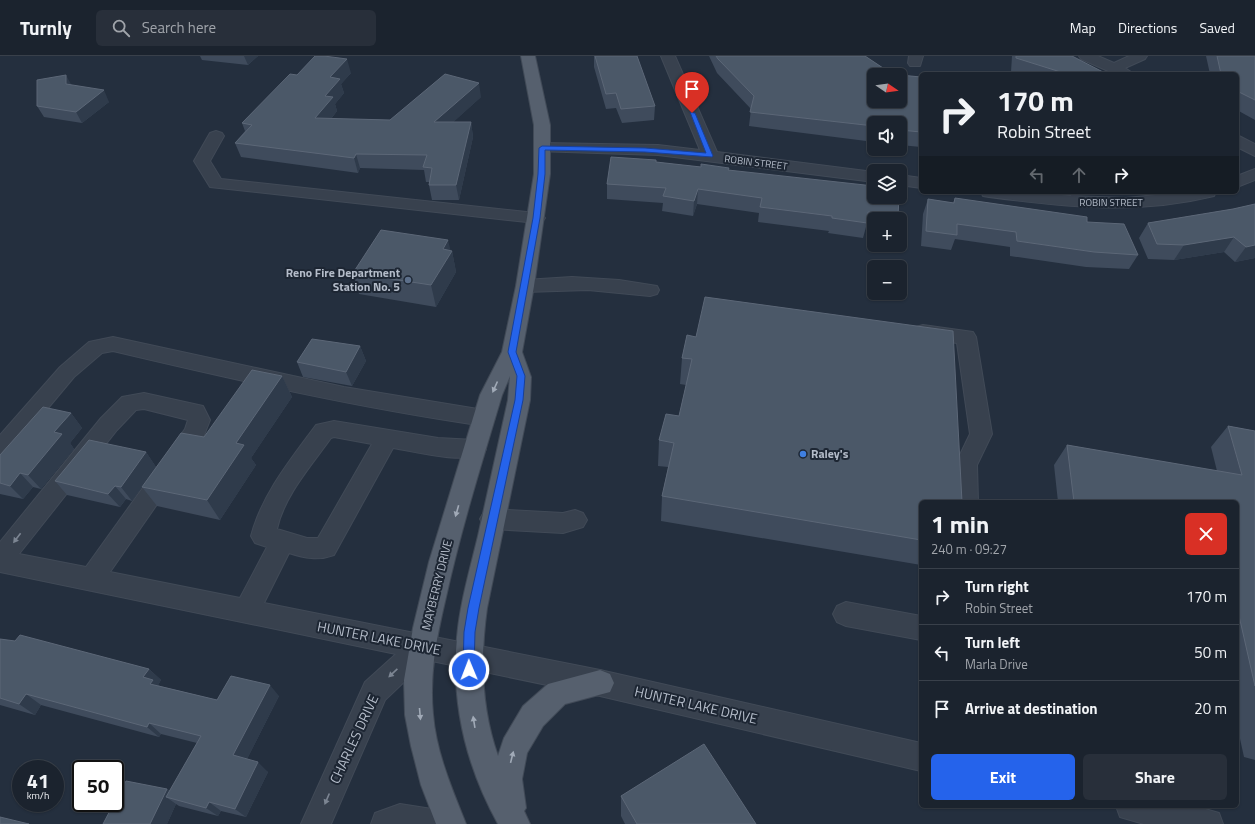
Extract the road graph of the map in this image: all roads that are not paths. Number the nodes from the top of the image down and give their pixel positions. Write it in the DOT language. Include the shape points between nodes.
graph roads {
  1 [pos="528,56"];
  2 [pos="668,56"];
  3 [pos="1086,56"];
  4 [pos="1140,56"];
  5 [pos="1121,71"];
  6 [pos="216,136"];
  7 [pos="1239,141"];
  8 [pos="542,148"];
  9 [pos="1255,151"];
  10 [pos="710,156"];
  11 [pos="1255,174"];
  12 [pos="867,176"];
  13 [pos="907,181"];
  14 [pos="1239,181"];
  15 [pos="919,183"];
  16 [pos="1006,194"];
  17 [pos="1198,194"];
  18 [pos="536,218"];
  19 [pos="525,286"];
  20 [pos="650,290"];
  21 [pos="901,329"];
  22 [pos="512,352"];
  23 [pos="484,418"];
  24 [pos="387,438"];
  25 [pos="475,449"];
  26 [pos="0,450"];
  27 [pos="966,500"];
  28 [pos="492,519"];
  29 [pos="575,520"];
  30 [pos="283,541"];
  31 [pos="0,560"];
  32 [pos="91,580"];
  33 [pos="246,612"];
  34 [pos="846,614"];
  35 [pos="919,628"];
  36 [pos="422,647"];
  37 [pos="468,656"];
  38 [pos="600,683"];
  39 [pos="919,757"];
  40 [pos="1140,808"];
  41 [pos="514,823"];
  42 [pos="316,824"];
  43 [pos="386,824"];
  44 [pos="432,824"];
  45 [pos="451,824"];
  46 [pos="1208,824"];
  1 -- 8 [label="main road, MAYBERRY DRIVE" via="542,125"];
  2 -- 10 [label="street"];
  3 -- 5 [label="street"];
  4 -- 5 [label="street"];
  6 -- 18 [label="street" via="202,161 216,183"];
  7 -- 9 [label="street"];
  8 -- 10 [label="street, ROBIN STREET" via="658,150"];
  8 -- 18 [label="main road, MAYBERRY DRIVE" via="542,174"];
  10 -- 12 [label="street, ROBIN STREET"];
  11 -- 14 [label="street"];
  13 -- 15 [label="street"];
  16 -- 17 [label="street, ROBIN STREET" via="1114,204 1156,202"];
  18 -- 19 [label="main road, MAYBERRY DRIVE"];
  19 -- 20 [label="street" via="563,282 620,285"];
  19 -- 22 [label="main road, MAYBERRY DRIVE"];
  21 -- 27 [label="street" via="966,337 981,434 966,465"];
  22 -- 23 [label="main road, MAYBERRY DRIVE, one-way" via="491,395"];
  22 -- 28 [label="main road" via="521,376 519,400"];
  23 -- 25 [label="main road, MAYBERRY DRIVE"];
  23 -- 26 [label="street" via="394,405 113,344 96,346 67,372"];
  24 -- 25 [label="street" via="438,447"];
  24 -- 30 [label="street" via="325,548 307,548"];
  24 -- 30 [label="street" via="334,429 324,431 295,472 265,522 263,536"];
  25 -- 36 [label="main road, MAYBERRY DRIVE, one-way" via="441,562"];
  28 -- 29 [label="street" via="563,523"];
  28 -- 37 [label="main road" via="470,626"];
  30 -- 33 [label="street"];
  31 -- 32 [label="street, HUNTER LAKE DRIVE"];
  32 -- 31 [label="street, one-way" via="195,432 199,420 195,412 144,401 130,403 109,424"];
  32 -- 33 [label="street, HUNTER LAKE DRIVE"];
  33 -- 36 [label="street, HUNTER LAKE DRIVE"];
  34 -- 35 [label="street"];
  36 -- 37 [label="street, HUNTER LAKE DRIVE"];
  36 -- 42 [label="street, CHARLES DRIVE, one-way" via="375,691"];
  36 -- 45 [label="main road, MAYBERRY DRIVE, one-way" via="418,680 419,715 436,785"];
  37 -- 38 [label="street, HUNTER LAKE DRIVE"];
  41 -- 37 [label="main road, one-way" via="494,787 477,741 470,697"];
  38 -- 39 [label="street, HUNTER LAKE DRIVE"];
  41 -- 38 [label="main road, one-way" via="507,779 514,748 533,716 558,693"];
  40 -- 46 [label="street"];
  43 -- 44 [label="street" via="400,819"];
}
